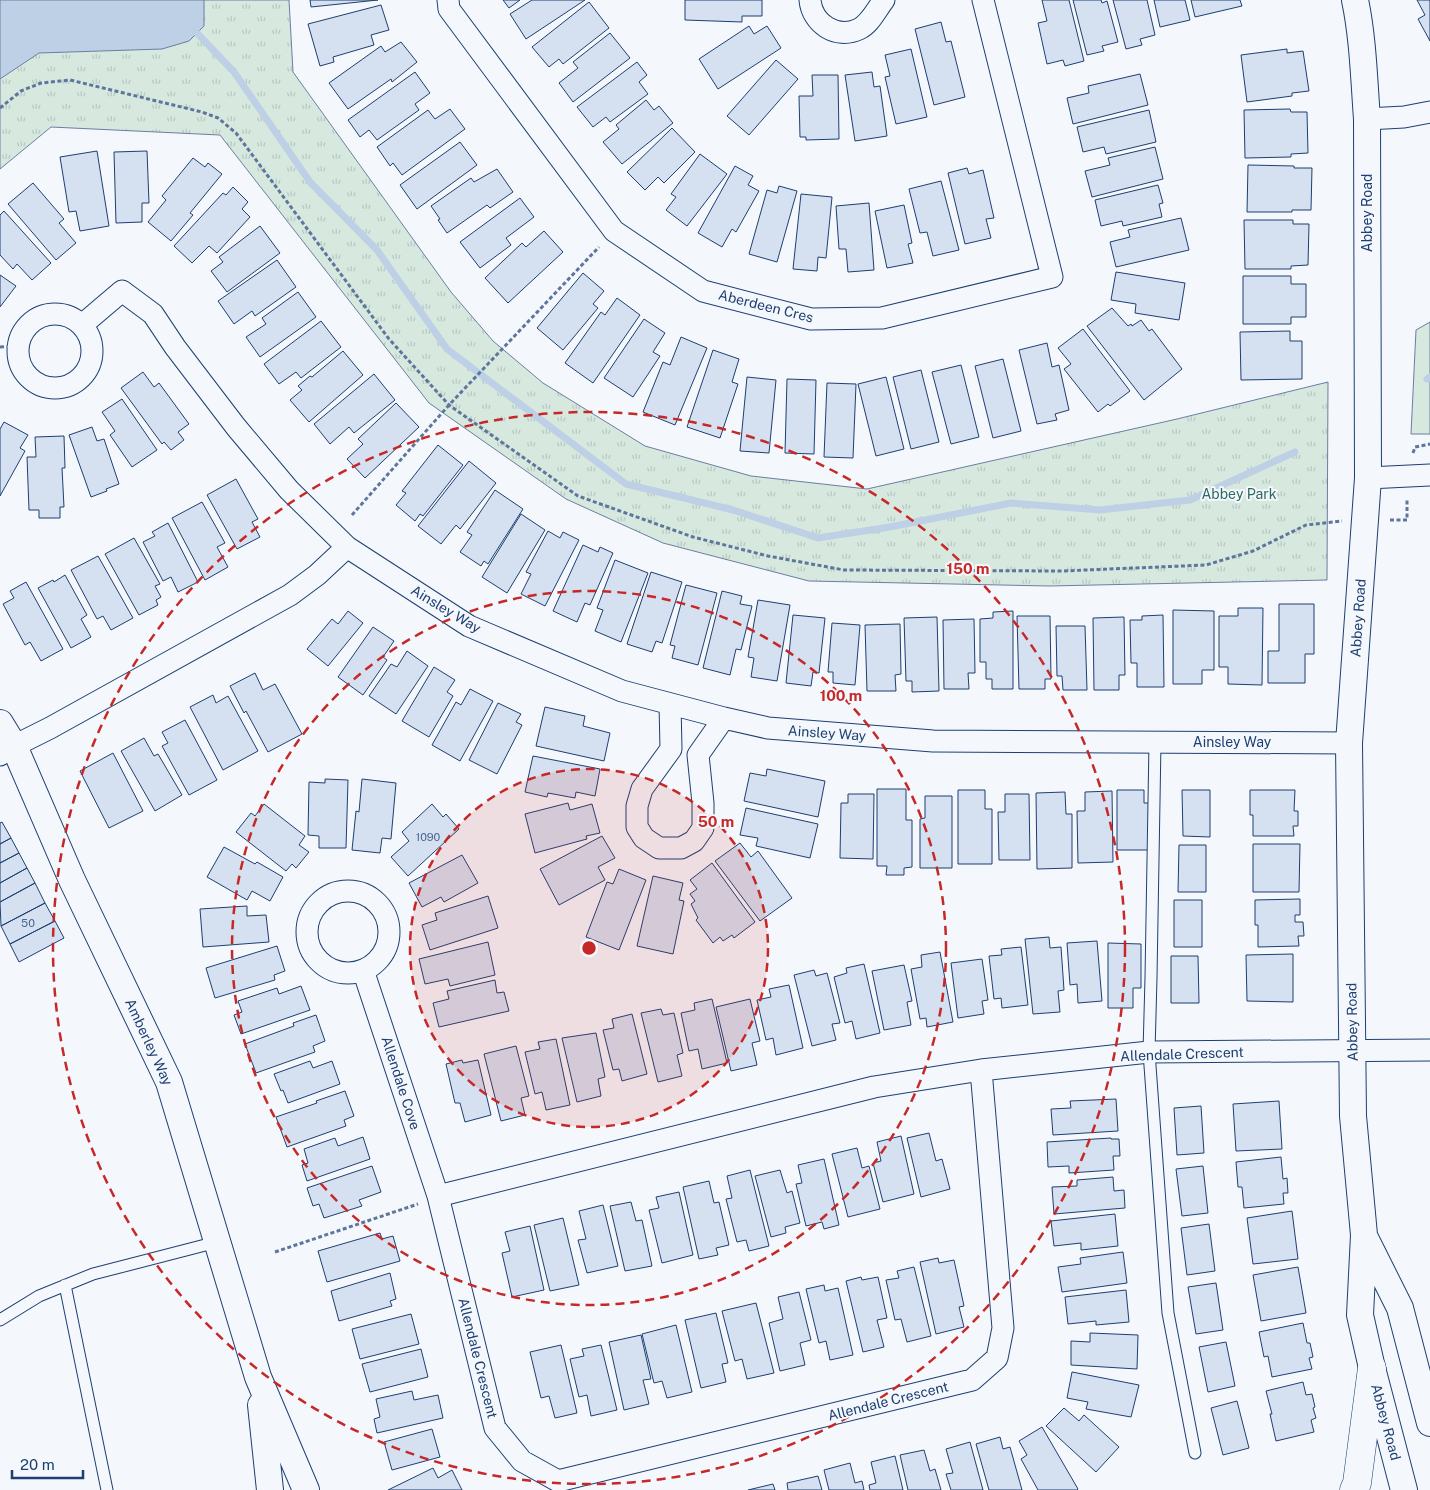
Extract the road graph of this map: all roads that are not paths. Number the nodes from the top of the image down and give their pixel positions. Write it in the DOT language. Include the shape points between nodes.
graph roads {
  1 [pos="448,0"];
  2 [pos="810,0"];
  3 [pos="884,0"];
  4 [pos="983,0"];
  5 [pos="1355,0"];
  6 [pos="1430,112"];
  7 [pos="1367,119"];
  8 [pos="82,325"];
  9 [pos="10,346"];
  10 [pos="1430,475"];
  11 [pos="1368,478"];
  12 [pos="347,547"];
  13 [pos="670,704"];
  14 [pos="724,718"];
  15 [pos="0,722"];
  16 [pos="1155,742"];
  17 [pos="1349,743"];
  18 [pos="7,750"];
  19 [pos="363,970"];
  20 [pos="1430,1050"];
  21 [pos="1352,1051"];
  22 [pos="1149,1052"];
  23 [pos="981,1070"];
  24 [pos="430,1200"];
  25 [pos="1364,1235"];
  26 [pos="217,1242"];
  27 [pos="65,1285"];
  28 [pos="0,1320"];
  29 [pos="1372,1368"];
  30 [pos="258,1377"];
  31 [pos="1430,1423"];
  32 [pos="1195,1453"];
  33 [pos="106,1490"];
  34 [pos="270,1490"];
  35 [pos="306,1490"];
  36 [pos="1354,1490"];
  37 [pos="1404,1490"];
  1 -- 4 [label="street, Aberdeen Cres" via="449,9 614,231 703,290 811,319 882,318 1052,277"];
  2 -- 3 [label="street" via="815,17 824,26 847,32 858,30 868,22"];
  5 -- 7 [label="street, Abbey Road"];
  6 -- 7 [label="street"];
  7 -- 11 [label="street, Abbey Road"];
  8 -- 9 [label="street" via="59,314 46,315 35,320 20,340"];
  8 -- 9 [label="street" via="89,335 92,358 81,379 71,386 59,389 36,384 27,376 20,365 18,353"];
  8 -- 12 [label="street, Ainsley Way" via="122,292 153,314 236,427 289,490"];
  10 -- 11 [label="street"];
  11 -- 17 [label="street, Abbey Road"];
  12 -- 13 [label="street, Ainsley Way" via="469,626 622,691"];
  12 -- 18 [label="street" via="290,595"];
  13 -- 14 [label="street, Ainsley Way"];
  13 -- 14 [label="street" via="671,749 642,789 637,806 637,827 644,838 659,848 681,848 694,841 702,828 698,755"];
  14 -- 16 [label="street, Ainsley Way" via="768,728 933,741"];
  15 -- 18 [label="street, Amberley Way"];
  16 -- 17 [label="street, Ainsley Way"];
  16 -- 22 [label="lane"];
  17 -- 21 [label="street, Abbey Road"];
  18 -- 26 [label="street, Amberley Way" via="169,1082"];
  19 -- 24 [label="street, Allendale Cove"];
  20 -- 21 [label="street, Allendale Crescent"];
  21 -- 22 [label="street, Allendale Crescent"];
  21 -- 25 [label="street, Abbey Road" via="1353,1116"];
  22 -- 23 [label="street, Allendale Crescent"];
  22 -- 32 [label="lane" via="1168,1313"];
  23 -- 24 [label="street, Allendale Crescent" via="874,1087"];
  23 -- 24 [label="street, Allendale Crescent" via="1003,1328 998,1358 972,1380 558,1481 522,1461 495,1428"];
  25 -- 29 [label="street, Abbey Road" via="1360,1315"];
  25 -- 31 [label="street, Abbey Road" via="1400,1308"];
  26 -- 27 [label="lane" via="93,1274"];
  26 -- 30 [label="street, Amberley Way"];
  27 -- 28 [label="lane" via="38,1296"];
  27 -- 33 [label="lane"];
  29 -- 36 [label="main road"];
  29 -- 37 [label="street, Abbey Road"];
  30 -- 34 [label="street, Amberley Way"];
  30 -- 35 [label="street, Amberley Way"];
}
